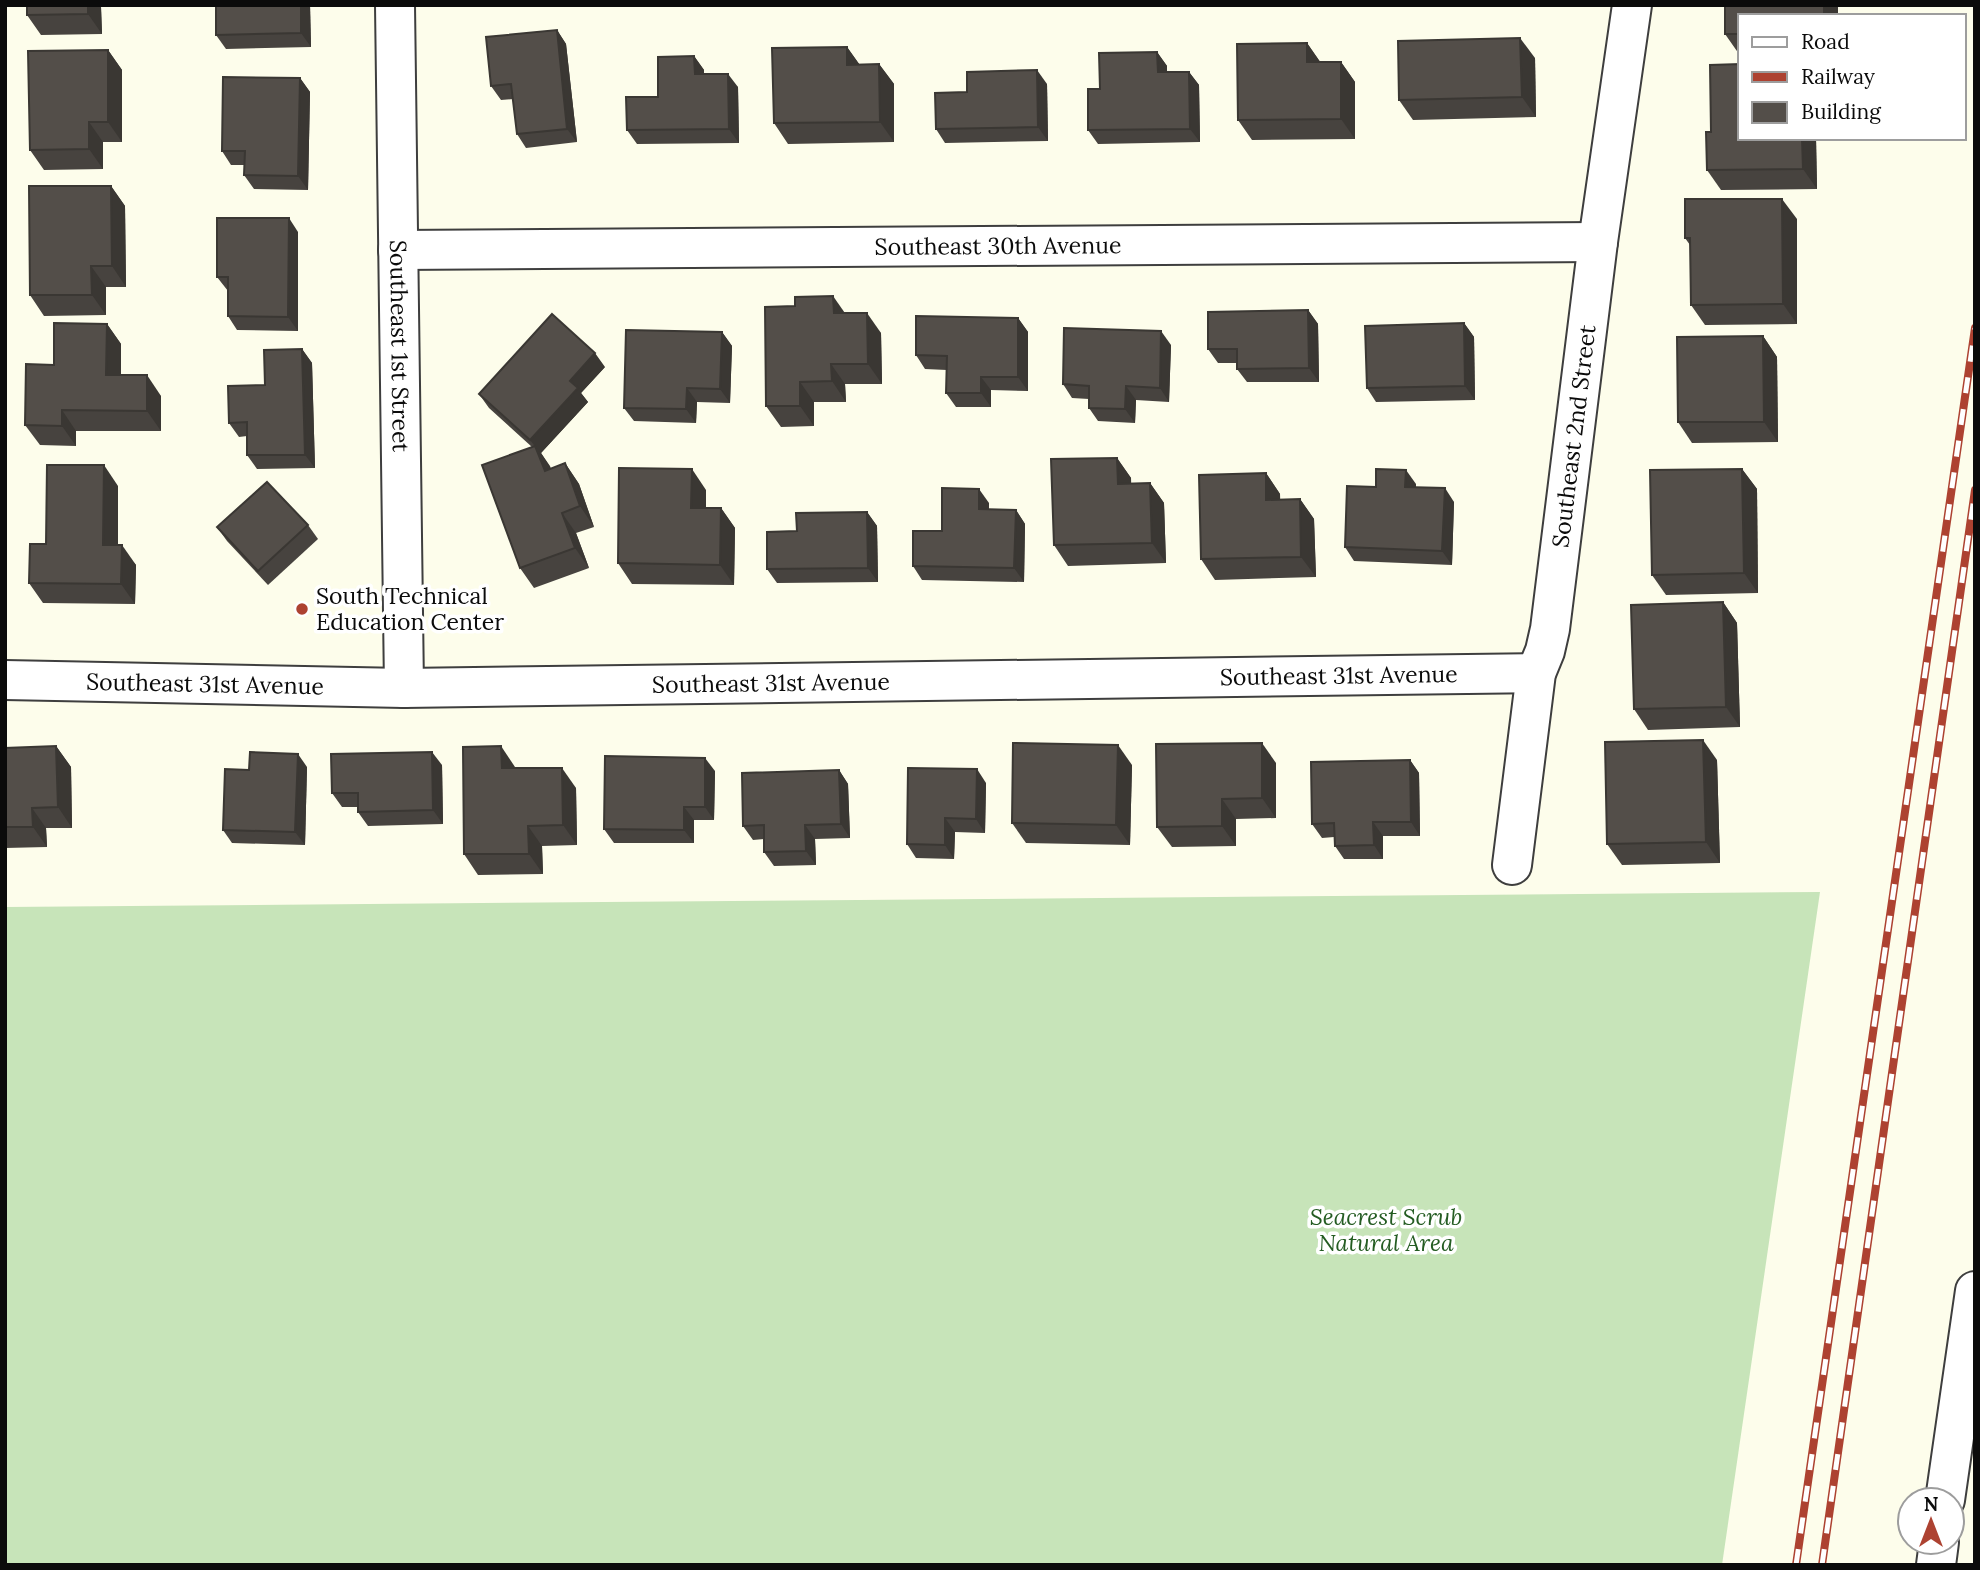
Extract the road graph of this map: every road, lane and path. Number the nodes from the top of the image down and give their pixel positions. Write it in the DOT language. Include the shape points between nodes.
graph roads {
  1 [pos="396,5"];
  2 [pos="1632,5"];
  3 [pos="1598,242"];
  4 [pos="398,250"];
  5 [pos="1536,673"];
  6 [pos="5,680"];
  7 [pos="404,688"];
  8 [pos="1512,865"];
  9 [pos="1975,1291"];
  10 [pos="1947,1486"];
  1 -- 4 [label="street, Southeast 1st Street"];
  2 -- 3 [label="street, Southeast 2nd Street"];
  3 -- 4 [label="street, Southeast 30th Avenue"];
  3 -- 5 [label="street, Southeast 2nd Street" via="1549,629"];
  4 -- 7 [label="street, Southeast 1st Street"];
  5 -- 7 [label="street, Southeast 31st Avenue"];
  5 -- 8 [label="street, Southeast 2nd Street"];
  6 -- 7 [label="street, Southeast 31st Avenue"];
  9 -- 10 [label="street"];
}
